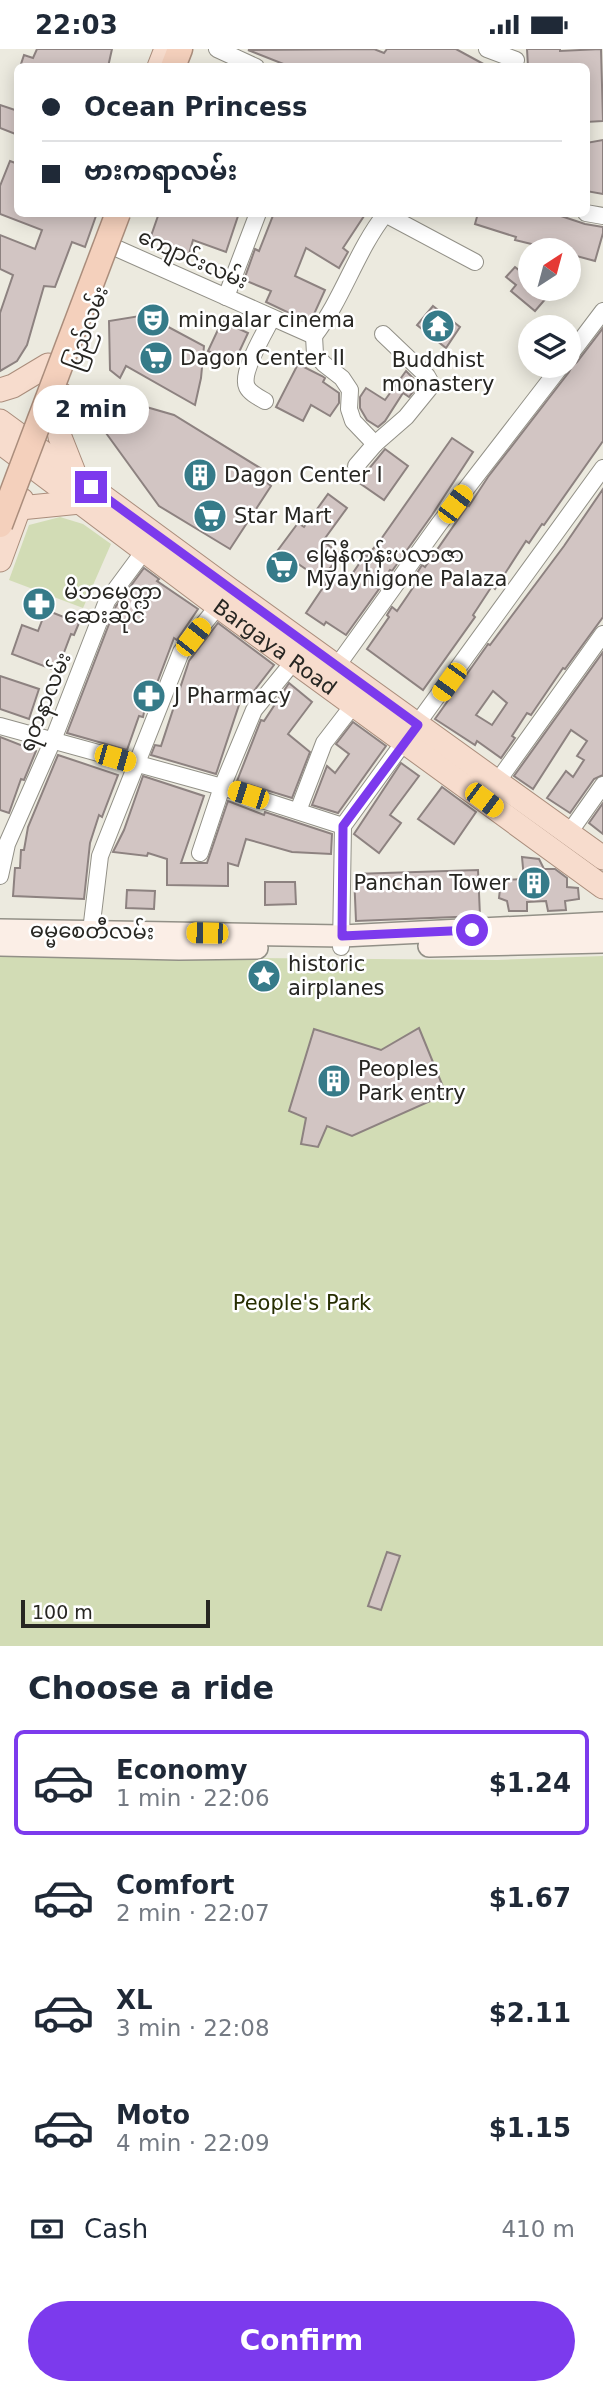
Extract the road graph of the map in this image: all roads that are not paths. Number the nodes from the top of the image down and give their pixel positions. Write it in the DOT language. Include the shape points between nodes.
graph roads {
  1 [pos="217,49"];
  2 [pos="487,49"];
  3 [pos="515,59"];
  4 [pos="247,63"];
  5 [pos="104,217"];
  6 [pos="116,217"];
  7 [pos="128,217"];
  8 [pos="256,217"];
  9 [pos="384,217"];
  10 [pos="392,217"];
  11 [pos="116,248"];
  12 [pos="475,262"];
  13 [pos="226,297"];
  14 [pos="603,311"];
  15 [pos="272,318"];
  16 [pos="383,334"];
  17 [pos="314,336"];
  18 [pos="581,340"];
  19 [pos="48,365"];
  20 [pos="552,378"];
  21 [pos="0,390"];
  22 [pos="62,395"];
  23 [pos="265,401"];
  24 [pos="0,421"];
  25 [pos="375,443"];
  26 [pos="22,450"];
  27 [pos="356,466"];
  28 [pos="603,468"];
  29 [pos="75,474"];
  30 [pos="10,502"];
  31 [pos="80,502"];
  32 [pos="0,525"];
  33 [pos="144,551"];
  34 [pos="0,560"];
  35 [pos="223,598"];
  36 [pos="603,634"];
  37 [pos="294,661"];
  38 [pos="337,666"];
  39 [pos="354,705"];
  40 [pos="0,726"];
  41 [pos="411,734"];
  42 [pos="53,740"];
  43 [pos="136,764"];
  44 [pos="497,782"];
  45 [pos="603,785"];
  46 [pos="222,787"];
  47 [pos="298,811"];
  48 [pos="343,826"];
  49 [pos="569,833"];
  50 [pos="200,853"];
  51 [pos="600,856"];
  52 [pos="0,876"];
  53 [pos="594,880"];
  54 [pos="603,923"];
  55 [pos="0,930"];
  56 [pos="91,931"];
  57 [pos="603,941"];
  58 [pos="342,942"];
  59 [pos="0,945"];
  1 -- 4 [label="street"];
  2 -- 3 [label="street"];
  5 -- 19 [label="main road, ပြည်လမ်း"];
  6 -- 32 [label="highway, bridge"];
  7 -- 11 [label="main road, ပြည်လမ်း"];
  8 -- 13 [label="street"];
  9 -- 17 [label="street"];
  10 -- 12 [label="street"];
  11 -- 13 [label="street, ကျောင်းလမ်း"];
  11 -- 22 [label="main road, ပြည်လမ်း"];
  13 -- 15 [label="street, ကျောင်းလမ်း"];
  14 -- 18 [label="street"];
  15 -- 17 [label="street, ကျောင်းလမ်း"];
  15 -- 23 [label="street" via="246,373 245,385"];
  16 -- 25 [label="street" via="432,385 406,417"];
  17 -- 25 [label="street" via="316,354 350,390 353,421"];
  19 -- 21 [label="main road"];
  19 -- 26 [label="main road, ပြည်လမ်း"];
  20 -- 38 [label="street"];
  22 -- 26 [label="main road, ပြည်လမ်း"];
  22 -- 29 [label="main road" via="58,425"];
  24 -- 26 [label="main road"];
  25 -- 27 [label="street"];
  26 -- 29 [label="main road"];
  26 -- 30 [label="main road, ပြည်လမ်း"];
  26 -- 31 [label="main road"];
  28 -- 41 [label="street"];
  29 -- 35 [label="main road"];
  30 -- 31 [label="main road"];
  30 -- 34 [label="main road, ပြည်လမ်း"];
  31 -- 33 [label="main road, Bargaya Road"];
  33 -- 35 [label="main road, Bargaya Road"];
  33 -- 42 [label="street, ရတနာလမ်း" via="107,601"];
  35 -- 37 [label="main road, Bargaya Road"];
  35 -- 38 [label="main road"];
  35 -- 43 [label="street" via="181,652"];
  36 -- 44 [label="street"];
  37 -- 39 [label="main road, Bargaya Road"];
  37 -- 46 [label="street" via="254,710"];
  38 -- 41 [label="main road"];
  39 -- 41 [label="main road, Bargaya Road"];
  39 -- 47 [label="street" via="324,743"];
  40 -- 42 [label="street"];
  41 -- 44 [label="main road"];
  41 -- 48 [label="street"];
  41 -- 53 [label="main road"];
  42 -- 43 [label="street"];
  42 -- 52 [label="street, ရတနာလမ်း" via="7,844"];
  43 -- 46 [label="street"];
  43 -- 56 [label="street" via="100,856"];
  44 -- 49 [label="main road"];
  45 -- 49 [label="street"];
  46 -- 47 [label="street"];
  46 -- 50 [label="street"];
  47 -- 48 [label="street"];
  48 -- 58 [label="street"];
  49 -- 51 [label="main road"];
  51 -- 53 [label="main road"];
  54 -- 58 [label="main road, ဓမ္မစေတီလမ်း"];
  55 -- 56 [label="main road, ဓမ္မစေတီလမ်း"];
  56 -- 58 [label="main road, ဓမ္မစေတီလမ်း"];
  57 -- 58 [label="main road, ဓမ္မစေတီလမ်း"];
  58 -- 59 [label="main road, ဓမ္မစေတီလမ်း" via="179,949"];
}
